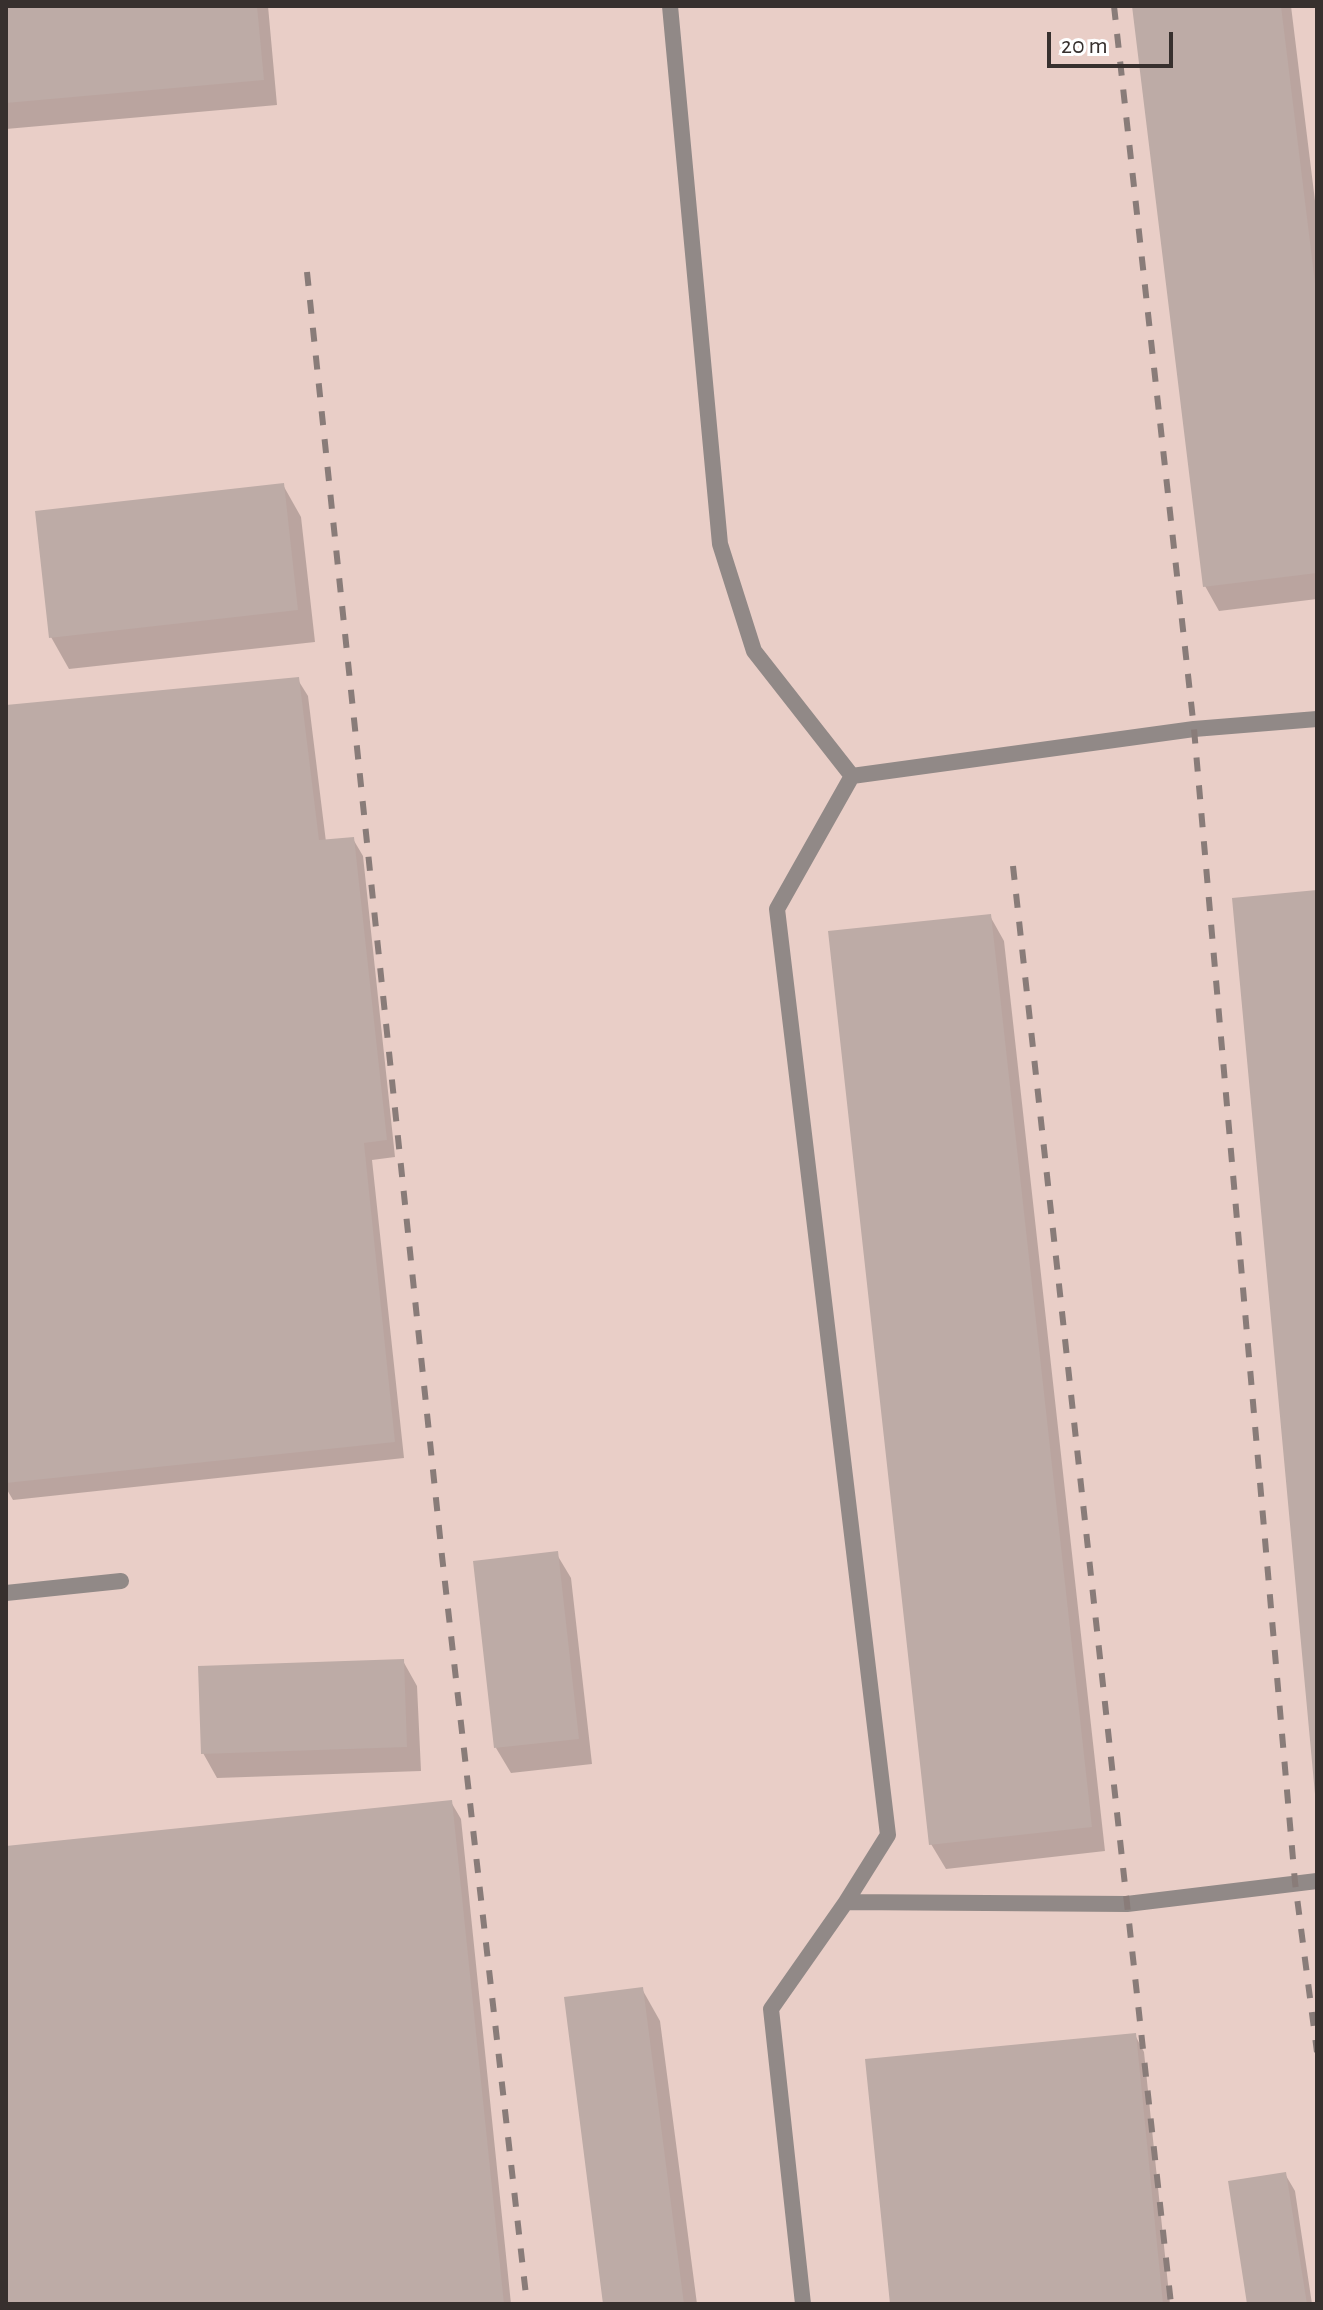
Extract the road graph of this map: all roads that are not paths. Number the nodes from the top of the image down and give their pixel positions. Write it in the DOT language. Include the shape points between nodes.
graph roads {
  1 [pos="670,6"];
  2 [pos="1317,719"];
  3 [pos="852,776"];
  4 [pos="121,1581"];
  5 [pos="6,1593"];
  6 [pos="1317,1881"];
  7 [pos="846,1902"];
  8 [pos="803,2304"];
  1 -- 3 [label="lane" via="720,544 754,651"];
  2 -- 3 [label="lane" via="1194,729"];
  3 -- 7 [label="lane" via="777,909 888,1835"];
  4 -- 5 [label="lane"];
  6 -- 7 [label="lane" via="1127,1904"];
  7 -- 8 [label="lane" via="771,2009"];
}
